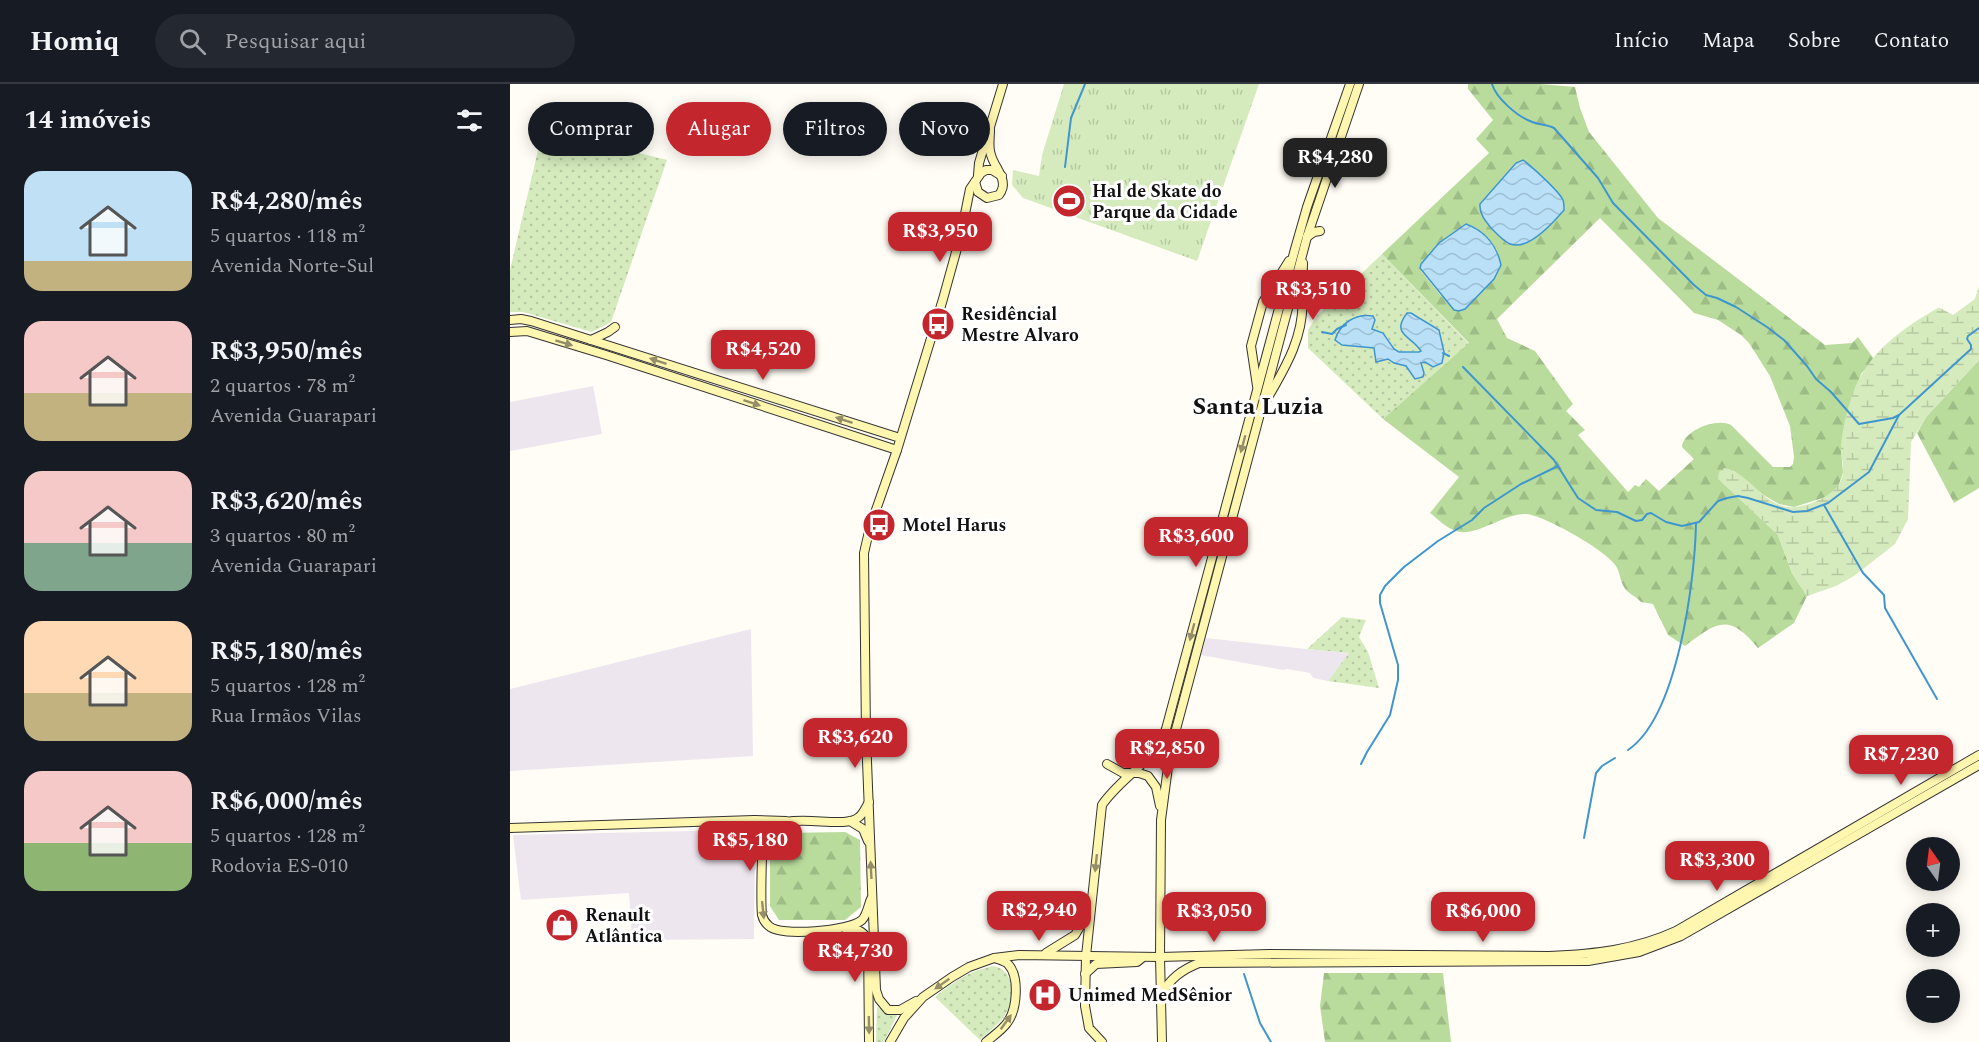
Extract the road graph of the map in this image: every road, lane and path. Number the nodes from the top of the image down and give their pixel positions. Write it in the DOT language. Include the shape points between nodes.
graph roads {
  1 [pos="1003,84"];
  2 [pos="1350,84"];
  3 [pos="1359,84"];
  4 [pos="990,130"];
  5 [pos="990,154"];
  6 [pos="981,156"];
  7 [pos="1002,177"];
  8 [pos="977,179"];
  9 [pos="984,197"];
  10 [pos="967,211"];
  11 [pos="1320,231"];
  12 [pos="1307,237"];
  13 [pos="1299,250"];
  14 [pos="1274,287"];
  15 [pos="1288,288"];
  16 [pos="1302,294"];
  17 [pos="510,320"];
  18 [pos="615,327"];
  19 [pos="510,332"];
  20 [pos="591,340"];
  21 [pos="1252,359"];
  22 [pos="1287,365"];
  23 [pos="1267,368"];
  24 [pos="1258,390"];
  25 [pos="1262,407"];
  26 [pos="900,438"];
  27 [pos="897,450"];
  28 [pos="1979,755"];
  29 [pos="1107,764"];
  30 [pos="1979,765"];
  31 [pos="1134,772"];
  32 [pos="869,800"];
  33 [pos="1161,820"];
  34 [pos="796,821"];
  35 [pos="850,821"];
  36 [pos="732,822"];
  37 [pos="510,828"];
  38 [pos="763,843"];
  39 [pos="870,845"];
  40 [pos="873,894"];
  41 [pos="1091,906"];
  42 [pos="836,930"];
  43 [pos="1041,955"];
  44 [pos="1086,956"];
  45 [pos="1143,957"];
  46 [pos="1160,957"];
  47 [pos="994,958"];
  48 [pos="1085,974"];
  49 [pos="923,997"];
  50 [pos="1160,997"];
  51 [pos="1161,1026"];
  52 [pos="869,1042"];
  53 [pos="890,1042"];
  54 [pos="986,1042"];
  55 [pos="1102,1042"];
  56 [pos="1156,1042"];
  57 [pos="1161,1042"];
  1 -- 4 [label="main road"];
  2 -- 13 [label="main road" via="1307,207"];
  3 -- 12 [label="main road"];
  5 -- 7 [label="main road"];
  6 -- 8 [label="main road"];
  7 -- 8 [label="main road" via="989,170"];
  7 -- 9 [label="main road" via="1001,192 995,197"];
  8 -- 9 [label="main road" via="978,192"];
  8 -- 10 [label="main road" via="970,189"];
  9 -- 10 [label="main road"];
  10 -- 26 [label="main road"];
  11 -- 12 [label="main road"];
  12 -- 13 [label="main road"];
  13 -- 14 [label="main road"];
  13 -- 15 [label="main road"];
  13 -- 16 [label="main road"];
  14 -- 15 [label="main road"];
  14 -- 21 [label="main road" via="1263,302 1251,346"];
  15 -- 16 [label="main road"];
  15 -- 23 [label="main road"];
  16 -- 22 [label="main road" via="1300,324"];
  17 -- 20 [label="main road" via="531,321"];
  18 -- 20 [label="main road"];
  19 -- 27 [label="main road, one-way" via="527,332 606,355"];
  26 -- 20 [label="main road, one-way"];
  21 -- 23 [label="main road"];
  21 -- 24 [label="main road"];
  22 -- 23 [label="main road" via="1281,370"];
  22 -- 25 [label="main road"];
  23 -- 24 [label="main road"];
  23 -- 25 [label="main road"];
  24 -- 31 [label="main road, one-way" via="1166,729 1152,754"];
  25 -- 33 [label="main road" via="1170,752"];
  26 -- 27 [label="main road"];
  27 -- 32 [label="main road" via="870,527 864,560"];
  28 -- 46 [label="main road" via="1676,931 1625,949 1550,956"];
  29 -- 31 [label="main road" via="1123,773"];
  30 -- 50 [label="main road" via="1681,936 1639,952 1588,961 1199,963 1172,978"];
  31 -- 33 [label="main road" via="1154,782"];
  31 -- 41 [label="main road, one-way" via="1102,804"];
  32 -- 35 [label="main road" via="860,817"];
  32 -- 39 [label="main road"];
  33 -- 46 [label="main road"];
  34 -- 35 [label="main road"];
  34 -- 36 [label="main road"];
  34 -- 38 [label="main road" via="774,827"];
  35 -- 39 [label="main road" via="863,829"];
  36 -- 37 [label="main road"];
  36 -- 38 [label="main road" via="751,828"];
  38 -- 42 [label="main road, one-way" via="762,912 767,925 783,932"];
  40 -- 39 [label="main road, one-way"];
  40 -- 42 [label="main road" via="861,920"];
  40 -- 49 [label="main road" via="879,999 893,1011"];
  41 -- 43 [label="main road" via="1075,935"];
  41 -- 44 [label="main road"];
  42 -- 52 [label="main road, one-way" via="858,929 868,941"];
  43 -- 44 [label="main road"];
  43 -- 47 [label="main road"];
  44 -- 45 [label="main road"];
  44 -- 48 [label="main road"];
  45 -- 46 [label="main road"];
  45 -- 48 [label="main road" via="1137,962 1096,964"];
  46 -- 50 [label="main road"];
  47 -- 49 [label="main road, one-way" via="969,967"];
  54 -- 47 [label="main road, one-way" via="1007,1023 1017,996 1011,969"];
  48 -- 55 [label="main road" via="1087,1022"];
  49 -- 53 [label="main road"];
  50 -- 51 [label="main road"];
  51 -- 56 [label="main road"];
  51 -- 57 [label="main road"];
}
